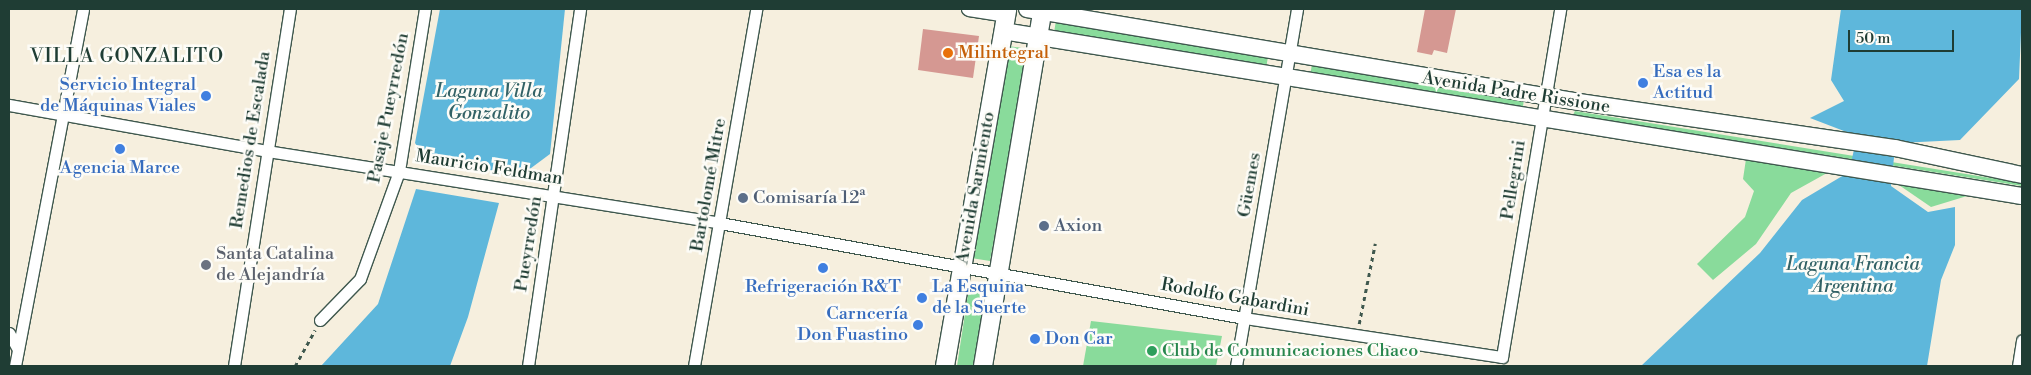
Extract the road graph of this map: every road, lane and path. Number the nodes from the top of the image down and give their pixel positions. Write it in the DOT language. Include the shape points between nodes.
graph roads {
  1 [pos="83,9"];
  2 [pos="290,9"];
  3 [pos="425,9"];
  4 [pos="580,9"];
  5 [pos="756,9"];
  6 [pos="969,9"];
  7 [pos="1297,9"];
  8 [pos="1560,9"];
  9 [pos="1038,10"];
  10 [pos="1005,18"];
  11 [pos="1039,35"];
  12 [pos="1289,55"];
  13 [pos="1286,76"];
  14 [pos="1546,96"];
  15 [pos="9,105"];
  16 [pos="65,113"];
  17 [pos="1542,118"];
  18 [pos="267,151"];
  19 [pos="399,171"];
  20 [pos="2022,175"];
  21 [pos="2022,196"];
  22 [pos="554,197"];
  23 [pos="720,223"];
  24 [pos="1375,244"];
  25 [pos="963,266"];
  26 [pos="999,273"];
  27 [pos="1244,318"];
  28 [pos="320,320"];
  29 [pos="9,334"];
  30 [pos="1357,335"];
  31 [pos="2022,340"];
  32 [pos="18,350"];
  33 [pos="1502,357"];
  34 [pos="15,366"];
  35 [pos="234,366"];
  36 [pos="295,366"];
  37 [pos="528,366"];
  38 [pos="694,366"];
  39 [pos="945,366"];
  40 [pos="982,366"];
  41 [pos="1236,366"];
  42 [pos="2018,366"];
  1 -- 16 [label="street"];
  2 -- 18 [label="street, Remedios de Escalada"];
  3 -- 19 [label="street, Pasaje Pueyrredón"];
  4 -- 22 [label="street, Pueyrredón"];
  5 -- 23 [label="street, Bartolomé Mitre"];
  6 -- 10 [label="street"];
  7 -- 12 [label="street, Güemes"];
  8 -- 14 [label="street, Pellegrini"];
  9 -- 11 [label="main road, Avenida Sarmiento"];
  9 -- 12 [label="main road, Avenida Padre Rissione"];
  10 -- 11 [label="main road, Avenida Padre Rissione"];
  10 -- 25 [label="main road, Avenida Sarmiento"];
  11 -- 13 [label="main road, Avenida Padre Rissione"];
  11 -- 26 [label="main road, Avenida Sarmiento"];
  12 -- 13 [label="street, Güemes"];
  12 -- 14 [label="main road, Avenida Padre Rissione"];
  13 -- 17 [label="main road, Avenida Padre Rissione"];
  13 -- 27 [label="street, Güemes"];
  14 -- 17 [label="street, Pellegrini"];
  14 -- 20 [label="main road, Avenida Padre Rissione" via="1895,148"];
  15 -- 16 [label="street, Mauricio Feldman"];
  16 -- 18 [label="street, Mauricio Feldman"];
  16 -- 32 [label="street"];
  17 -- 21 [label="main road, Avenida Padre Rissione"];
  17 -- 33 [label="street, Pellegrini"];
  18 -- 19 [label="street, Mauricio Feldman"];
  18 -- 35 [label="street, Remedios de Escalada"];
  19 -- 22 [label="street, Mauricio Feldman"];
  19 -- 28 [label="street, Pasaje Pueyrredón" via="360,279"];
  22 -- 23 [label="street, Mauricio Feldman"];
  22 -- 37 [label="street, Pueyrredón"];
  23 -- 25 [label="street, Mauricio Feldman"];
  23 -- 38 [label="street, Bartolomé Mitre"];
  24 -- 30 [label="path"];
  25 -- 26 [label="street, Rodolfo Gabardini"];
  25 -- 39 [label="main road, Avenida Sarmiento"];
  26 -- 27 [label="street, Rodolfo Gabardini"];
  26 -- 40 [label="main road, Avenida Sarmiento"];
  27 -- 30 [label="street, Rodolfo Gabardini"];
  27 -- 41 [label="street, Güemes"];
  28 -- 36 [label="path"];
  29 -- 32 [label="street"];
  30 -- 33 [label="street, Rodolfo Gabardini"];
  31 -- 42 [label="street"];
  32 -- 34 [label="street"];
}
